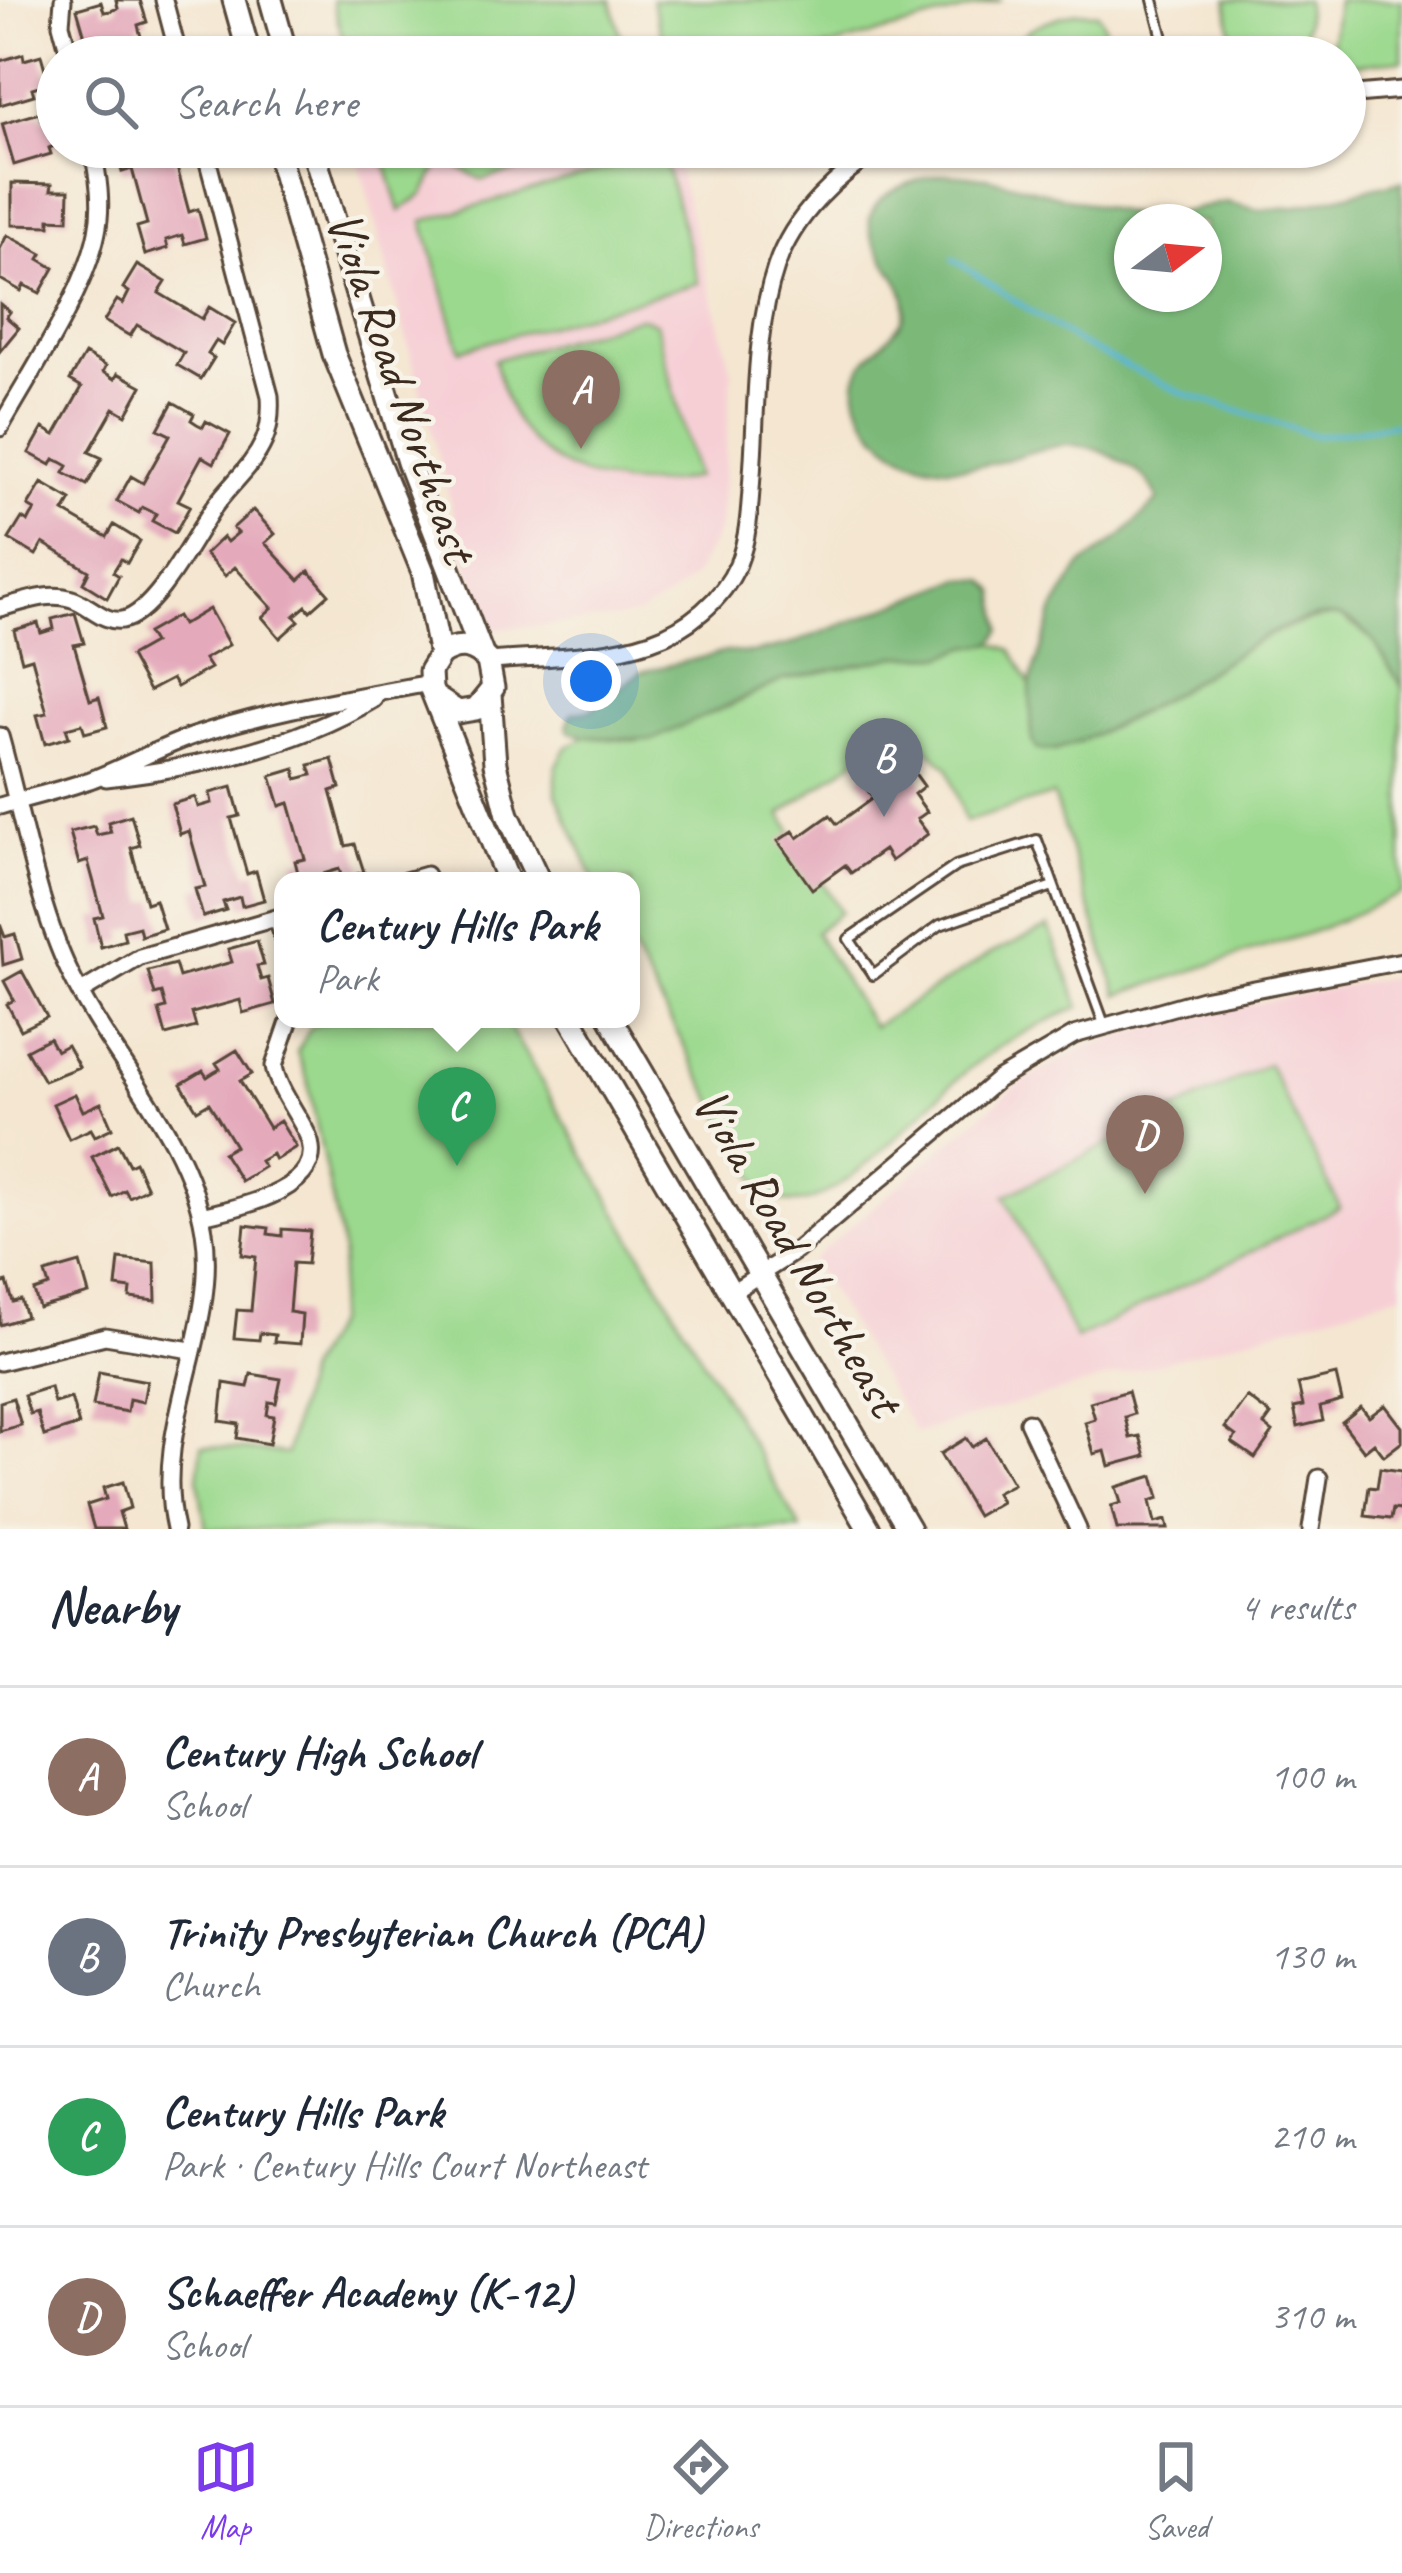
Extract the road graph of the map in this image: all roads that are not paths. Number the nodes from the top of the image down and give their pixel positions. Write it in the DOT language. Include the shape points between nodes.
graph roads {
  1 [pos="63,0"];
  2 [pos="164,0"];
  3 [pos="235,0"];
  4 [pos="271,0"];
  5 [pos="1153,0"];
  6 [pos="65,36"];
  7 [pos="173,36"];
  8 [pos="244,36"];
  9 [pos="280,36"];
  10 [pos="1162,36"];
  11 [pos="1402,90"];
  12 [pos="1366,93"];
  13 [pos="95,168"];
  14 [pos="210,168"];
  15 [pos="282,168"];
  16 [pos="318,168"];
  17 [pos="856,168"];
  18 [pos="0,428"];
  19 [pos="0,608"];
  20 [pos="440,655"];
  21 [pos="485,658"];
  22 [pos="432,690"];
  23 [pos="490,694"];
  24 [pos="380,695"];
  25 [pos="0,736"];
  26 [pos="91,779"];
  27 [pos="18,801"];
  28 [pos="0,806"];
  29 [pos="504,872"];
  30 [pos="535,872"];
  31 [pos="1053,886"];
  32 [pos="274,919"];
  33 [pos="1402,962"];
  34 [pos="81,992"];
  35 [pos="1104,1024"];
  36 [pos="287,1028"];
  37 [pos="577,1028"];
  38 [pos="616,1028"];
  39 [pos="201,1216"];
  40 [pos="761,1274"];
  41 [pos="729,1294"];
  42 [pos="191,1350"];
  43 [pos="0,1362"];
  44 [pos="1028,1422"];
  45 [pos="1319,1478"];
  46 [pos="175,1529"];
  47 [pos="868,1529"];
  48 [pos="909,1529"];
  49 [pos="1078,1529"];
  50 [pos="1310,1529"];
  1 -- 6 [label="street"];
  2 -- 7 [label="street"];
  3 -- 8 [label="main road"];
  4 -- 9 [label="main road"];
  5 -- 10 [label="lane"];
  11 -- 12 [label="street"];
  13 -- 18 [label="street" via="93,249"];
  14 -- 19 [label="street" via="270,396 263,443 135,614 110,619 55,596"];
  15 -- 20 [label="main road, Viola Road Northeast" via="334,354 423,572"];
  16 -- 21 [label="main road, Viola Road Northeast" via="402,442"];
  17 -- 21 [label="street" via="821,195 777,262 763,321 748,522 726,585 698,616 652,640"];
  20 -- 21 [label="main road" via="466,647"];
  20 -- 22 [label="main road" via="430,671"];
  21 -- 23 [label="main road" via="494,679"];
  22 -- 23 [label="main road" via="449,709 467,711"];
  22 -- 24 [label="street"];
  22 -- 29 [label="main road"];
  23 -- 30 [label="main road" via="495,764"];
  24 -- 26 [label="street" via="233,724"];
  24 -- 26 [label="street" via="284,738 183,766"];
  25 -- 27 [label="street"];
  26 -- 27 [label="street"];
  27 -- 28 [label="street"];
  27 -- 34 [label="street" via="52,926"];
  31 -- 31 [label="lane" via="940,925 873,975 850,939 956,866 1037,840"];
  31 -- 35 [label="lane"];
  32 -- 34 [label="street" via="149,954"];
  33 -- 35 [label="street"];
  34 -- 39 [label="street" via="178,1154"];
  35 -- 40 [label="street" via="997,1080"];
  36 -- 39 [label="street" via="274,1066 308,1135 310,1164 268,1197"];
  37 -- 41 [label="main road, Viola Road Northeast"];
  38 -- 40 [label="main road, Viola Road Northeast"];
  39 -- 42 [label="street" via="206,1269"];
  40 -- 41 [label="street"];
  40 -- 48 [label="main road, Viola Road Northeast"];
  41 -- 47 [label="main road, Viola Road Northeast"];
  42 -- 43 [label="street" via="105,1336"];
  42 -- 46 [label="street" via="169,1472"];
  44 -- 49 [label="street"];
  45 -- 50 [label="street"];
}
